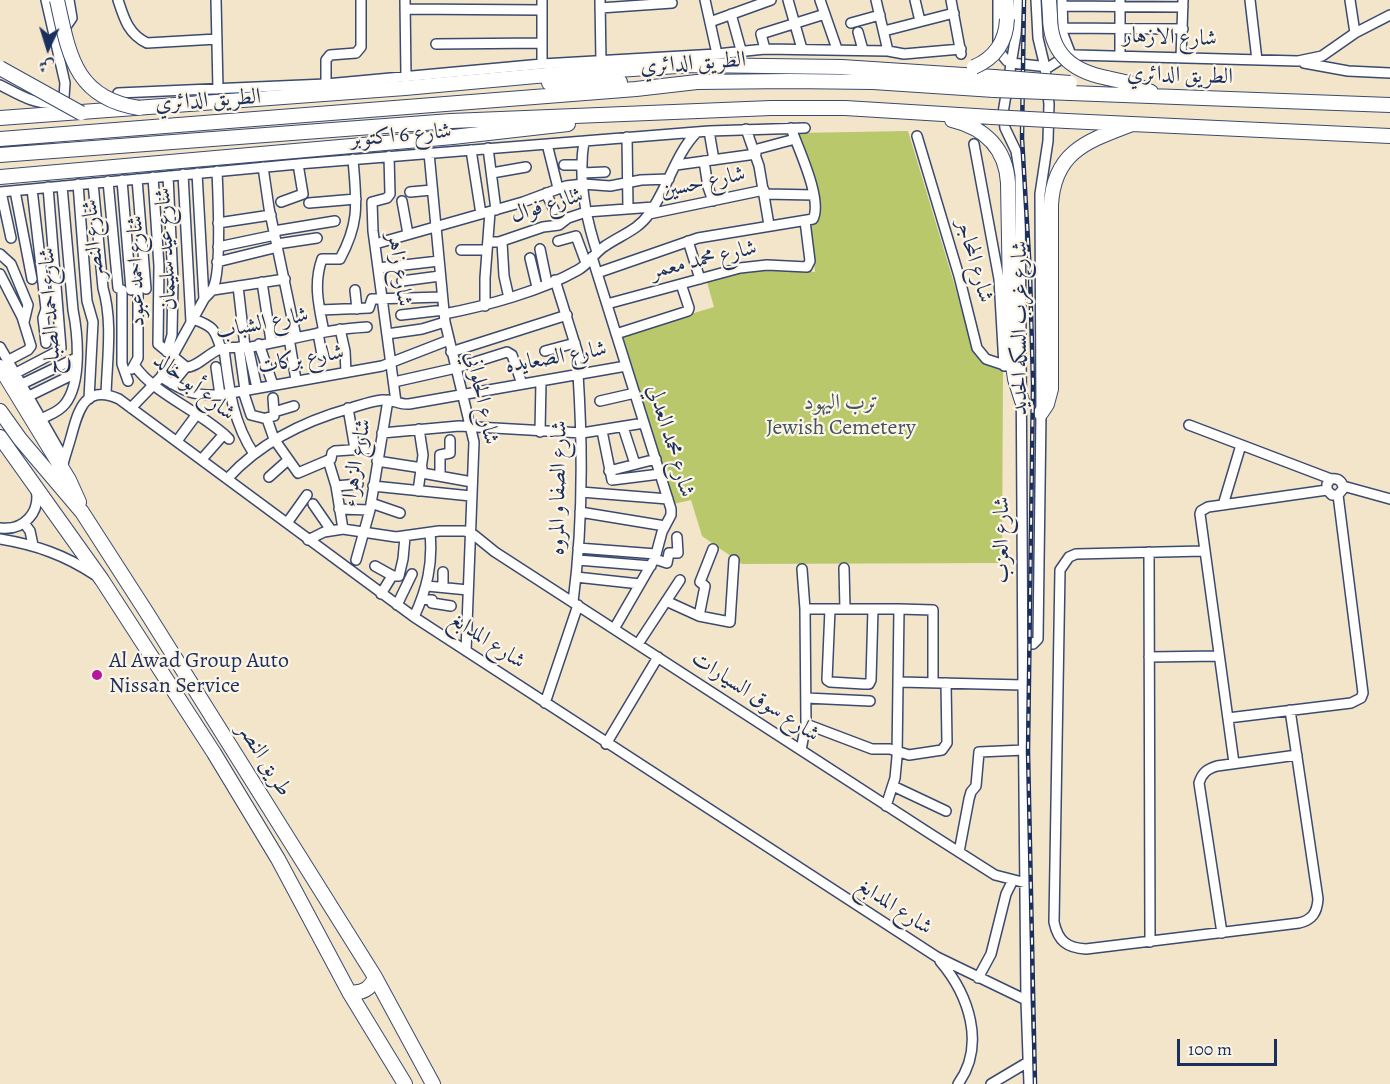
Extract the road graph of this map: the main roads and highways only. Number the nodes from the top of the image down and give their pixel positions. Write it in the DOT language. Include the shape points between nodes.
graph roads {
  1 [pos="57,0"];
  2 [pos="1006,0"];
  3 [pos="1058,2"];
  4 [pos="0,68"];
  5 [pos="950,74"];
  6 [pos="480,81"];
  7 [pos="697,82"];
  8 [pos="994,84"];
  9 [pos="1159,95"];
  10 [pos="1390,105"];
  11 [pos="139,108"];
  12 [pos="698,111"];
  13 [pos="918,111"];
  14 [pos="81,112"];
  15 [pos="0,118"];
  16 [pos="1132,124"];
  17 [pos="1390,136"];
  18 [pos="0,139"];
  19 [pos="0,155"];
  20 [pos="0,177"];
  21 [pos="4,364"];
  22 [pos="0,398"];
  23 [pos="1022,401"];
  24 [pos="1,412"];
  25 [pos="1041,412"];
  26 [pos="0,437"];
  27 [pos="82,512"];
  28 [pos="375,977"];
  29 [pos="349,992"];
  30 [pos="405,1084"];
  31 [pos="433,1084"];
  1 -- 11 [label="highway, bridge" via="68,50 80,74 105,97"];
  2 -- 5 [label="highway, bridge" via="1002,42 988,60"];
  3 -- 9 [label="highway, bridge" via="1051,33 1062,56 1082,71 1134,84"];
  4 -- 14 [label="highway, bridge"];
  5 -- 6 [label="highway" via="851,67 711,65"];
  5 -- 8 [label="highway"];
  6 -- 7 [label="highway"];
  6 -- 11 [label="highway"];
  7 -- 8 [label="highway, الطريق الدائري"];
  7 -- 18 [label="highway, الطريق الدائري"];
  8 -- 9 [label="highway, الطريق الدائري, bridge" via="1070,88 1093,94"];
  9 -- 10 [label="highway, الطريق الدائري"];
  11 -- 14 [label="highway"];
  12 -- 13 [label="highway, الطريق الدائري"];
  12 -- 19 [label="highway, الطريق الدائري" via="451,121"];
  12 -- 20 [label="highway"];
  13 -- 16 [label="highway, الطريق الدائري, bridge"];
  13 -- 23 [label="highway" via="965,123 983,132 997,146 1005,164 1010,341"];
  14 -- 15 [label="highway"];
  16 -- 17 [label="highway, الطريق الدائري"];
  16 -- 25 [label="highway" via="1083,144 1066,160 1054,181 1051,389"];
  21 -- 27 [label="highway" via="49,448 63,464"];
  22 -- 24 [label="highway"];
  24 -- 27 [label="highway, طريق النصر"];
  26 -- 29 [label="highway, طريق النصر" via="102,580 214,753"];
  27 -- 28 [label="highway, طريق النصر"];
  28 -- 29 [label="highway" via="366,990"];
  28 -- 31 [label="highway, طريق النصر"];
  29 -- 30 [label="highway, طريق النصر"];
}
